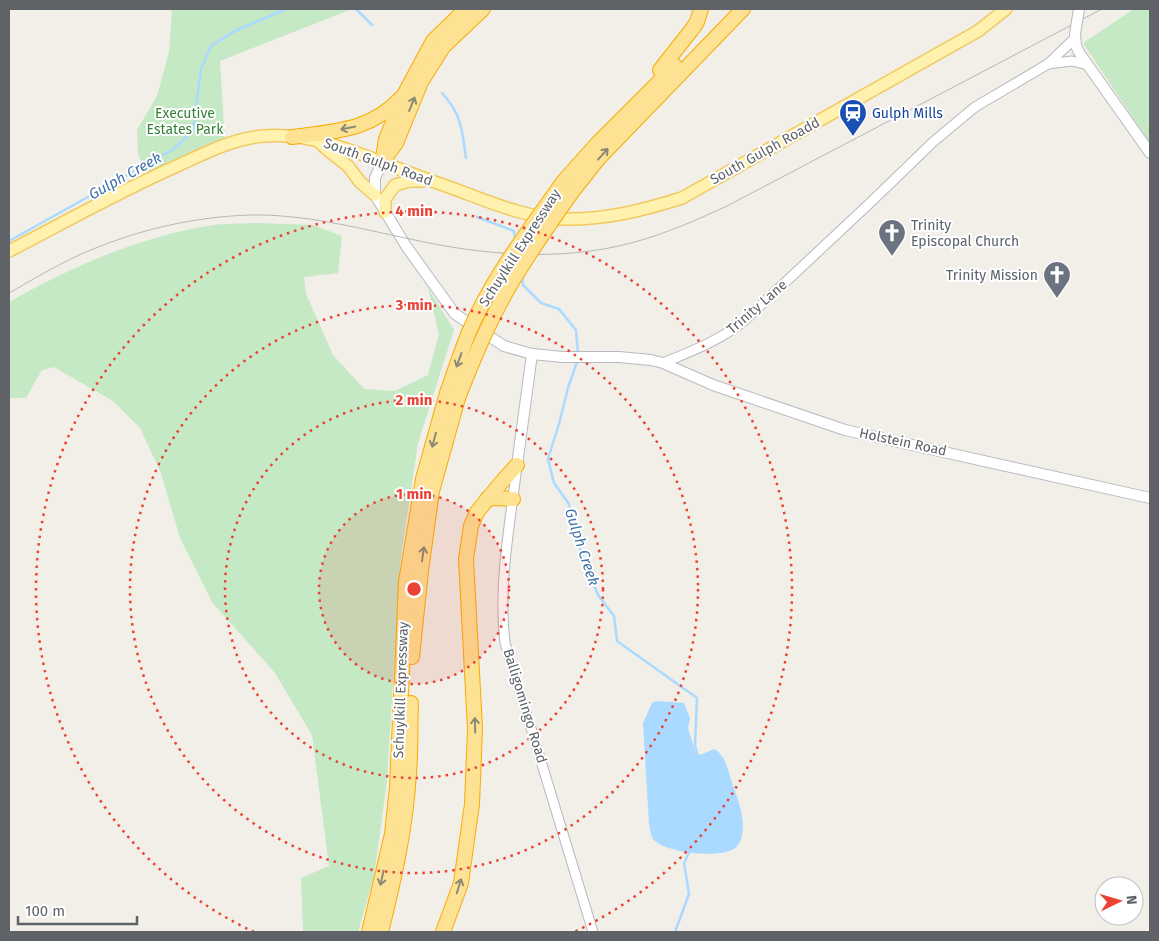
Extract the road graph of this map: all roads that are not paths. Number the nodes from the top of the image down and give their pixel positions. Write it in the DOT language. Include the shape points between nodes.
graph roads {
  1 [pos="466,9"];
  2 [pos="483,9"];
  3 [pos="701,9"];
  4 [pos="731,9"];
  5 [pos="743,9"];
  6 [pos="1006,9"];
  7 [pos="1079,9"];
  8 [pos="1075,36"];
  9 [pos="1048,64"];
  10 [pos="1088,65"];
  11 [pos="404,95"];
  12 [pos="616,124"];
  13 [pos="292,137"];
  14 [pos="318,140"];
  15 [pos="1150,153"];
  16 [pos="382,162"];
  17 [pos="432,182"];
  18 [pos="568,188"];
  19 [pos="375,194"];
  20 [pos="500,206"];
  21 [pos="385,212"];
  22 [pos="9,251"];
  23 [pos="532,354"];
  24 [pos="663,364"];
  25 [pos="453,396"];
  26 [pos="517,465"];
  27 [pos="1150,498"];
  28 [pos="487,499"];
  29 [pos="513,499"];
  30 [pos="369,932"];
  31 [pos="381,932"];
  32 [pos="443,932"];
  33 [pos="593,932"];
  1 -- 11 [label="highway" via="433,41"];
  16 -- 2 [label="highway, one-way" via="396,143 421,82 443,47"];
  3 -- 12 [label="highway" via="697,22 681,45"];
  4 -- 12 [label="highway, Schuylkill Expressway"];
  18 -- 5 [label="highway, Schuylkill Expressway, one-way"];
  6 -- 20 [label="main road, South Gulph Roadd" via="978,31 682,198 652,208 591,218 562,219"];
  7 -- 8 [label="main road, bridge"];
  8 -- 9 [label="street, Trinity Lane"];
  8 -- 10 [label="main road" via="1080,54"];
  9 -- 10 [label="street" via="1072,61"];
  9 -- 24 [label="street, Trinity Lane" via="975,107 933,142 738,326"];
  10 -- 15 [label="main road"];
  11 -- 13 [label="highway, one-way" via="366,124"];
  11 -- 16 [label="highway" via="386,139"];
  12 -- 18 [label="highway, Schuylkill Expressway"];
  13 -- 14 [label="main road, South Gulph Road"];
  13 -- 22 [label="main road, South Gulph Road" via="264,136 225,144 148,179"];
  14 -- 16 [label="main road, South Gulph Road"];
  14 -- 19 [label="main road"];
  16 -- 17 [label="main road, South Gulph Road"];
  16 -- 19 [label="main road" via="375,178"];
  17 -- 20 [label="main road, South Gulph Road"];
  17 -- 21 [label="main road" via="410,181 395,185 385,199"];
  18 -- 25 [label="highway, Schuylkill Expressway, bridge" via="508,289"];
  19 -- 21 [label="main road"];
  21 -- 23 [label="main road" via="455,314 504,346"];
  23 -- 24 [label="main road" via="651,360"];
  23 -- 26 [label="main road, Balligomingo Road"];
  24 -- 27 [label="main road, Holstein Road" via="844,430"];
  25 -- 30 [label="highway, Schuylkill Expressway, one-way" via="423,479 406,582 397,787 392,834"];
  31 -- 25 [label="highway, Schuylkill Expressway, one-way" via="401,837 409,773 412,648 432,491"];
  26 -- 28 [label="highway"];
  26 -- 29 [label="street, Balligomingo Road"];
  28 -- 29 [label="highway"];
  32 -- 28 [label="highway, one-way" via="461,883 472,804 475,729 466,559 471,526"];
  29 -- 33 [label="street, Balligomingo Road" via="504,581 505,643"];
}
